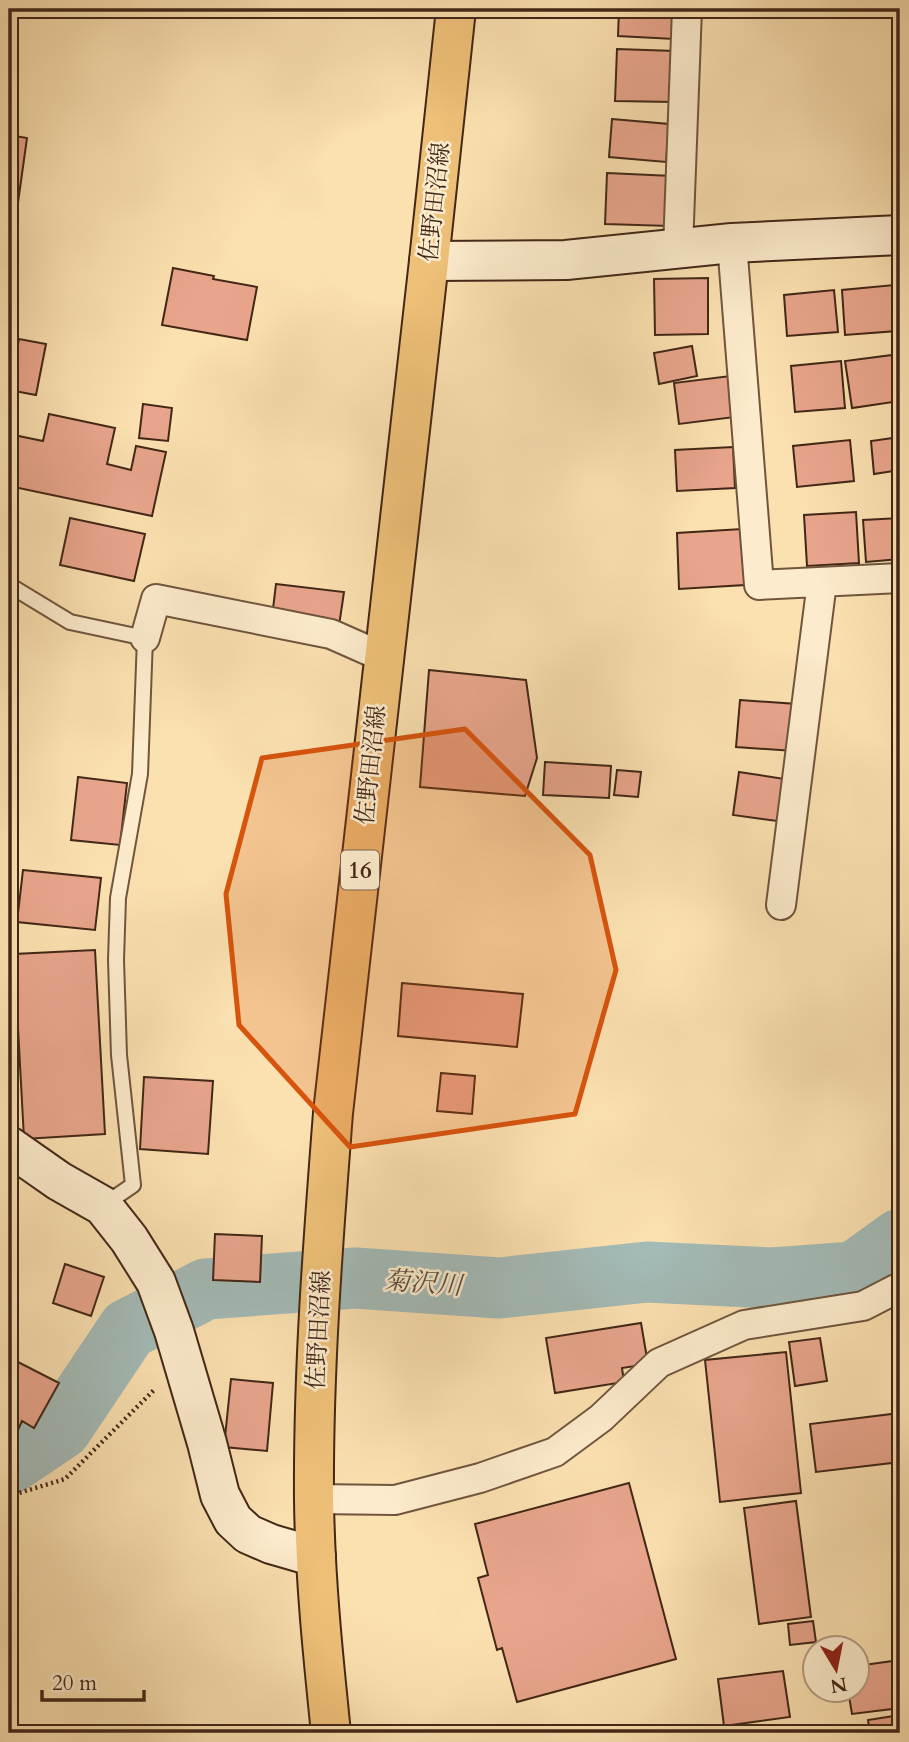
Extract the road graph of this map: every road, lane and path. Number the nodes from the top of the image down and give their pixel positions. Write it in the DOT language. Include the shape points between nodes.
graph roads {
  1 [pos="456,9"];
  2 [pos="687,9"];
  3 [pos="900,235"];
  4 [pos="732,243"];
  5 [pos="678,248"];
  6 [pos="429,261"];
  7 [pos="900,578"];
  8 [pos="821,582"];
  9 [pos="9,584"];
  10 [pos="145,638"];
  11 [pos="383,657"];
  12 [pos="780,905"];
  13 [pos="9,1146"];
  14 [pos="103,1206"];
  15 [pos="900,1287"];
  16 [pos="183,1362"];
  17 [pos="9,1496"];
  18 [pos="314,1499"];
  19 [pos="316,1557"];
  20 [pos="331,1733"];
  1 -- 6 [label="main road, 佐野田沼線 / 16"];
  2 -- 5 [label="street"];
  3 -- 4 [label="street"];
  4 -- 5 [label="street"];
  4 -- 8 [label="street" via="759,585"];
  5 -- 6 [label="street" via="566,260"];
  6 -- 11 [label="main road, 佐野田沼線 / 16"];
  7 -- 8 [label="street"];
  8 -- 12 [label="street"];
  9 -- 10 [label="lane" via="70,622"];
  10 -- 11 [label="street" via="156,599 331,634"];
  10 -- 14 [label="lane" via="140,775 118,898 116,960 119,1055 134,1185"];
  11 -- 18 [label="main road, 佐野田沼線 / 16" via="333,1113 319,1310"];
  13 -- 14 [label="street"];
  14 -- 16 [label="street" via="156,1282"];
  15 -- 18 [label="street" via="863,1306 744,1325 659,1363 601,1418 555,1452 396,1500"];
  16 -- 17 [label="path" via="65,1479"];
  16 -- 19 [label="street" via="220,1495 233,1520 248,1534"];
  18 -- 19 [label="main road, 佐野田沼線 / 16"];
  19 -- 20 [label="main road, 佐野田沼線 / 16"];
}
